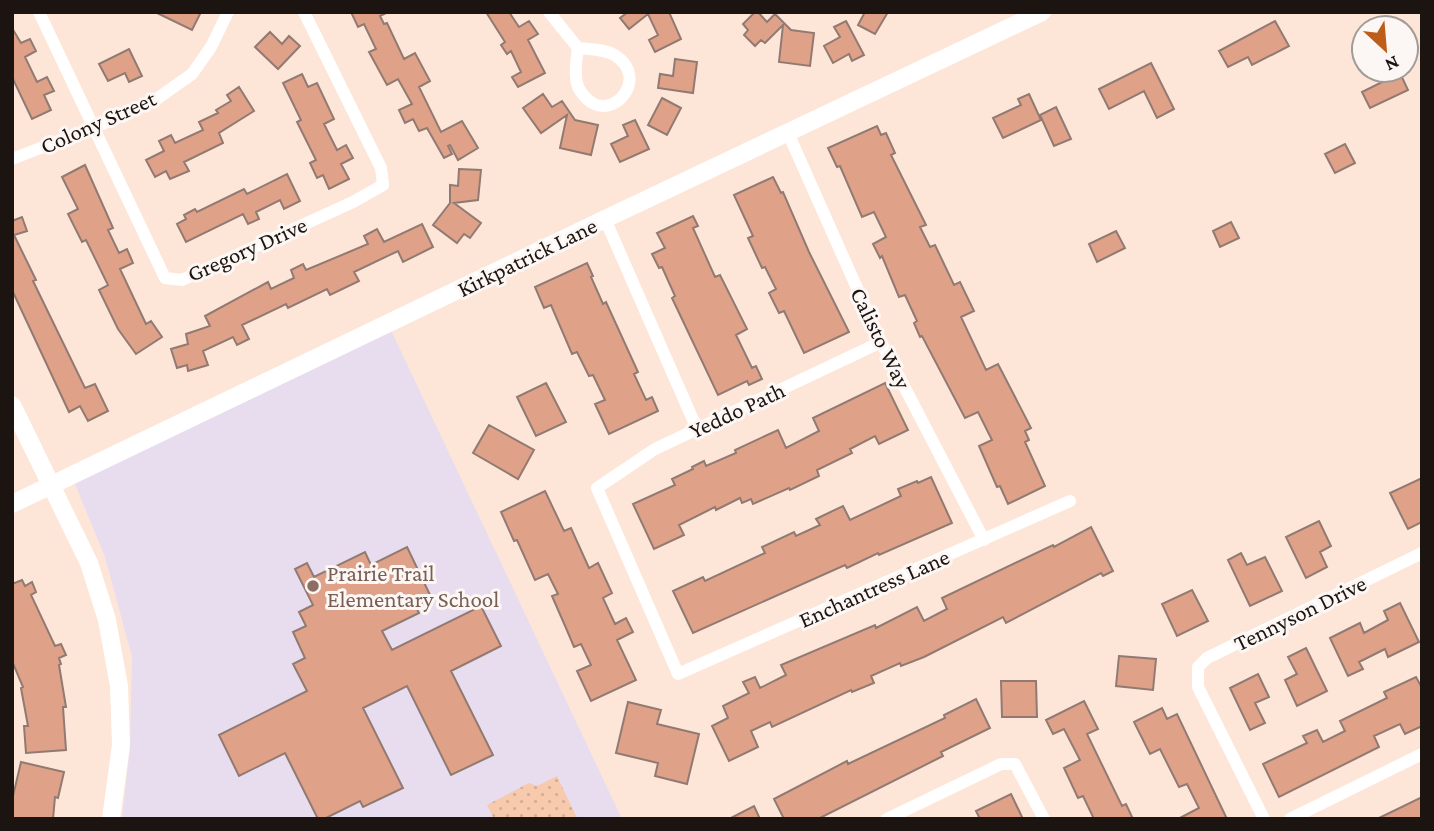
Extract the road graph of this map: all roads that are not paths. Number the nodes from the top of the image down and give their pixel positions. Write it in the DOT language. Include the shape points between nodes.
graph roads {
  1 [pos="38,12"];
  2 [pos="228,12"];
  3 [pos="304,12"];
  4 [pos="549,12"];
  5 [pos="1042,12"];
  6 [pos="578,48"];
  7 [pos="93,127"];
  8 [pos="788,133"];
  9 [pos="12,159"];
  10 [pos="605,219"];
  11 [pos="881,342"];
  12 [pos="12,405"];
  13 [pos="697,429"];
  14 [pos="51,485"];
  15 [pos="1070,502"];
  16 [pos="12,504"];
  17 [pos="984,540"];
  18 [pos="1422,553"];
  19 [pos="678,674"];
  20 [pos="1422,754"];
  21 [pos="111,819"];
  22 [pos="887,819"];
  23 [pos="1044,819"];
  24 [pos="1264,819"];
  25 [pos="1290,819"];
  1 -- 7 [label="street, Gregory Drive"];
  2 -- 7 [label="street, Colony Street" via="192,74 158,98"];
  3 -- 7 [label="street, Gregory Drive" via="381,168 383,185 353,202 183,280 164,278"];
  4 -- 6 [label="street"];
  5 -- 8 [label="street, Kirkpatrick Lane"];
  6 -- 6 [label="street" via="579,90 591,103 610,106 630,85 625,66 612,54"];
  7 -- 9 [label="street, Colony Street"];
  8 -- 10 [label="street, Kirkpatrick Lane"];
  8 -- 11 [label="street, Calisto Way"];
  10 -- 13 [label="street"];
  10 -- 14 [label="street, Kirkpatrick Lane"];
  11 -- 13 [label="street, Yeddo Path"];
  11 -- 17 [label="street, Calisto Way"];
  12 -- 14 [label="street"];
  13 -- 19 [label="street, Yeddo Path" via="655,449 597,488"];
  14 -- 16 [label="street, Kirkpatrick Lane"];
  14 -- 21 [label="street" via="89,562 117,673 121,745"];
  15 -- 17 [label="street, Enchantress Lane"];
  17 -- 19 [label="street, Enchantress Lane"];
  18 -- 24 [label="street, Tennyson Drive" via="1207,658 1198,667 1198,687"];
  20 -- 25 [label="street"];
  22 -- 23 [label="street" via="1001,764 1015,764 1020,769"];
}
